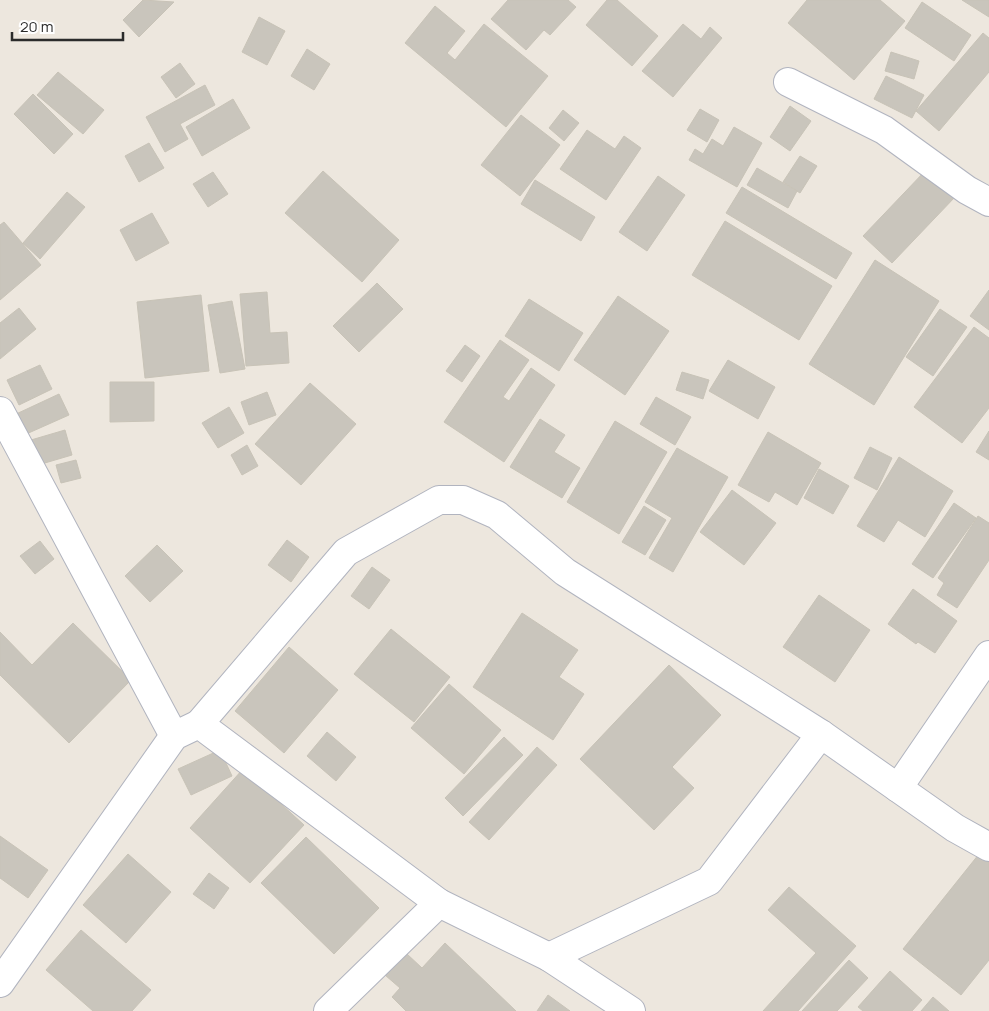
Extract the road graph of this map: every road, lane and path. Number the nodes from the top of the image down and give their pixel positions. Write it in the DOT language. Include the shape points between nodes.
graph roads {
  1 [pos="788,82"];
  2 [pos="989,202"];
  3 [pos="0,411"];
  4 [pos="989,655"];
  5 [pos="199,724"];
  6 [pos="821,734"];
  7 [pos="174,736"];
  8 [pos="898,788"];
  9 [pos="989,847"];
  10 [pos="439,904"];
  11 [pos="549,957"];
  12 [pos="0,983"];
  13 [pos="328,1011"];
  14 [pos="631,1011"];
  1 -- 2 [label="street" via="884,130 967,190"];
  3 -- 7 [label="street"];
  4 -- 8 [label="street"];
  5 -- 6 [label="street" via="346,552 439,500 463,500 496,515 565,572"];
  5 -- 7 [label="street"];
  5 -- 10 [label="street"];
  6 -- 8 [label="street"];
  6 -- 11 [label="street" via="709,881"];
  7 -- 12 [label="street"];
  8 -- 9 [label="street" via="955,828"];
  10 -- 11 [label="street"];
  10 -- 13 [label="street"];
  11 -- 14 [label="street"];
}
